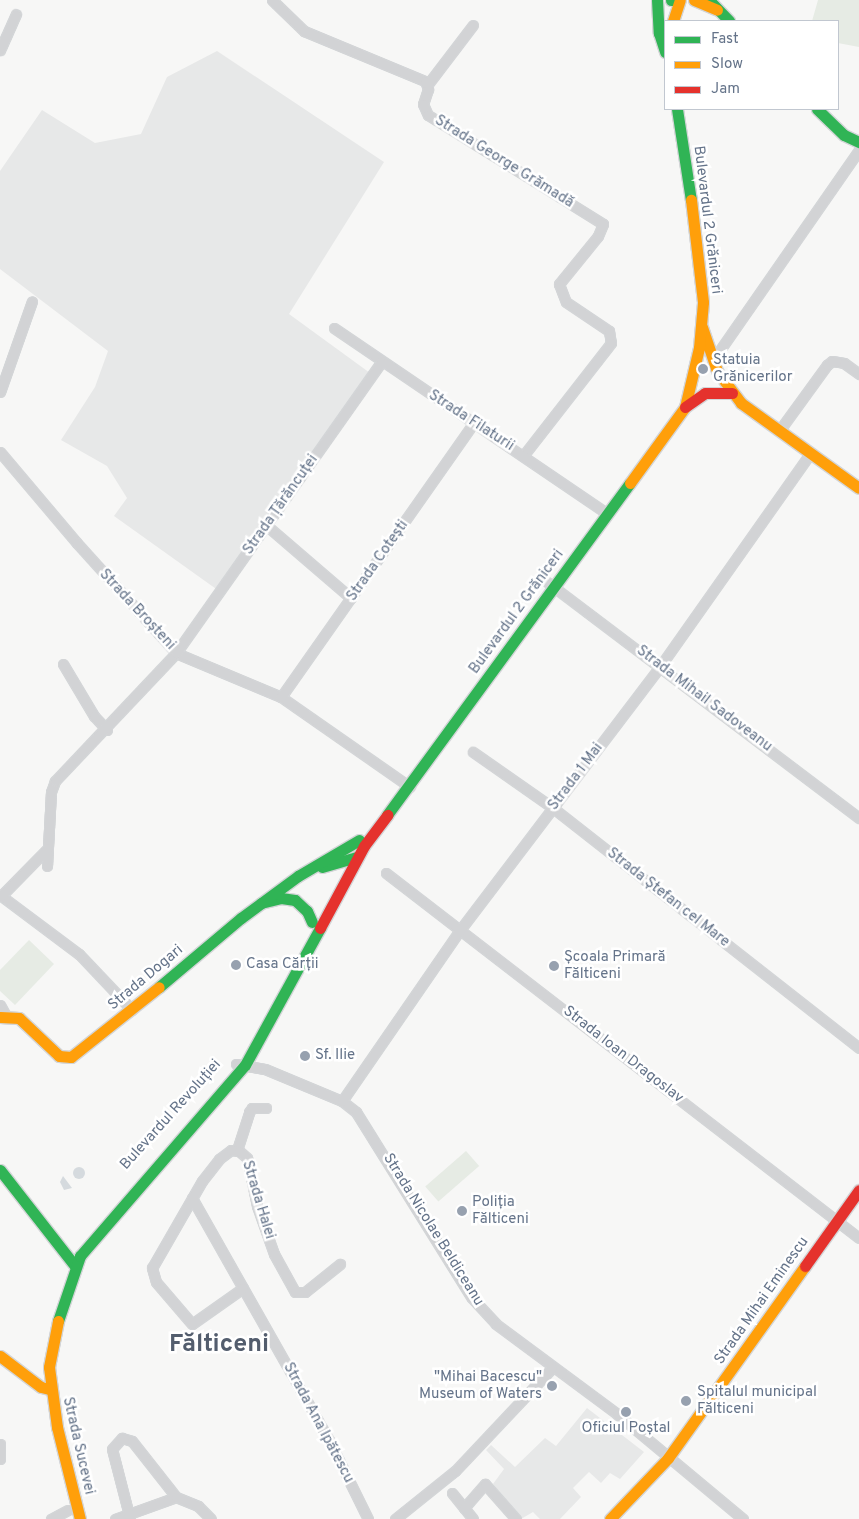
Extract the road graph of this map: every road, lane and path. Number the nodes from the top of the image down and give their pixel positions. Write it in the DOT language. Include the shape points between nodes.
graph roads {
  1 [pos="272,0"];
  2 [pos="657,0"];
  3 [pos="680,0"];
  4 [pos="694,0"];
  5 [pos="709,0"];
  6 [pos="718,10"];
  7 [pos="16,14"];
  8 [pos="673,20"];
  9 [pos="728,20"];
  10 [pos="473,25"];
  11 [pos="664,49"];
  12 [pos="0,50"];
  13 [pos="428,84"];
  14 [pos="677,110"];
  15 [pos="818,110"];
  16 [pos="859,142"];
  17 [pos="859,150"];
  18 [pos="32,301"];
  19 [pos="702,324"];
  20 [pos="334,328"];
  21 [pos="713,360"];
  22 [pos="381,362"];
  23 [pos="859,374"];
  24 [pos="0,392"];
  25 [pos="686,393"];
  26 [pos="732,393"];
  27 [pos="685,407"];
  28 [pos="473,424"];
  29 [pos="778,431"];
  30 [pos="0,452"];
  31 [pos="810,454"];
  32 [pos="523,456"];
  33 [pos="859,488"];
  34 [pos="604,512"];
  35 [pos="266,525"];
  36 [pos="550,584"];
  37 [pos="351,598"];
  38 [pos="178,650"];
  39 [pos="63,664"];
  40 [pos="661,665"];
  41 [pos="282,697"];
  42 [pos="106,730"];
  43 [pos="474,752"];
  44 [pos="407,784"];
  45 [pos="553,808"];
  46 [pos="859,818"];
  47 [pos="362,843"];
  48 [pos="47,849"];
  49 [pos="351,859"];
  50 [pos="47,866"];
  51 [pos="310,870"];
  52 [pos="386,873"];
  53 [pos="0,895"];
  54 [pos="261,903"];
  55 [pos="312,922"];
  56 [pos="460,930"];
  57 [pos="132,1010"];
  58 [pos="2,1012"];
  59 [pos="859,1048"];
  60 [pos="241,1064"];
  61 [pos="342,1101"];
  62 [pos="266,1108"];
  63 [pos="237,1150"];
  64 [pos="0,1170"];
  65 [pos="859,1190"];
  66 [pos="192,1198"];
  67 [pos="837,1221"];
  68 [pos="859,1238"];
  69 [pos="72,1264"];
  70 [pos="340,1264"];
  71 [pos="243,1288"];
  72 [pos="0,1356"];
  73 [pos="552,1368"];
  74 [pos="45,1388"];
  75 [pos="0,1444"];
  76 [pos="668,1458"];
  77 [pos="0,1459"];
  78 [pos="452,1493"];
  79 [pos="176,1497"];
  80 [pos="464,1508"];
  81 [pos="70,1515"];
  82 [pos="129,1517"];
  83 [pos="50,1519"];
  84 [pos="80,1519"];
  85 [pos="115,1519"];
  86 [pos="211,1519"];
  87 [pos="368,1519"];
  88 [pos="395,1519"];
  89 [pos="473,1519"];
  90 [pos="516,1519"];
  91 [pos="610,1519"];
  92 [pos="742,1519"];
  1 -- 13 [label="street" via="304,30 366,54"];
  2 -- 11 [label="main road" via="659,33"];
  3 -- 8 [label="main road"];
  4 -- 6 [label="main road"];
  5 -- 6 [label="main road"];
  6 -- 9 [label="main road"];
  7 -- 12 [label="street"];
  10 -- 13 [label="street"];
  13 -- 32 [label="street, Strada George Grămadă" via="423,104 428,114 600,220 602,230 559,284 566,302 610,331 611,343"];
  14 -- 19 [label="main road, Bulevardul 2 Grăniceri" via="701,266"];
  15 -- 16 [label="main road" via="844,135"];
  17 -- 21 [label="street"];
  18 -- 24 [label="street"];
  19 -- 21 [label="main road"];
  19 -- 25 [label="main road, Bulevardul 2 Grăniceri"];
  20 -- 22 [label="street, Strada Filaturii"];
  21 -- 26 [label="main road"];
  22 -- 28 [label="street, Strada Filaturii"];
  22 -- 35 [label="street, Strada Țărăncuței"];
  23 -- 29 [label="street" via="844,363 827,365"];
  25 -- 27 [label="main road, Bulevardul 2 Grăniceri"];
  25 -- 34 [label="main road, Bulevardul 2 Grăniceri"];
  26 -- 27 [label="main road" via="705,393"];
  26 -- 29 [label="main road"];
  27 -- 34 [label="main road, Bulevardul 2 Grăniceri"];
  28 -- 32 [label="street, Strada Filaturii"];
  28 -- 37 [label="street, Strada Cotești"];
  29 -- 31 [label="main road"];
  30 -- 38 [label="street, Strada Broșteni" via="77,543"];
  31 -- 33 [label="main road"];
  31 -- 40 [label="street, Strada 1 Mai"];
  32 -- 34 [label="street, Strada Filaturii"];
  34 -- 36 [label="main road, Bulevardul 2 Grăniceri"];
  35 -- 37 [label="street"];
  35 -- 38 [label="street, Strada Țărăncuței"];
  36 -- 40 [label="street, Strada Mihail Sadoveanu"];
  36 -- 44 [label="main road, Bulevardul 2 Grăniceri"];
  37 -- 41 [label="street, Strada Cotești"];
  38 -- 41 [label="street, Strada Broșteni"];
  38 -- 42 [label="street, Strada Țărăncuței"];
  39 -- 42 [label="street"];
  40 -- 45 [label="street, Strada 1 Mai"];
  40 -- 46 [label="street, Strada Mihail Sadoveanu"];
  41 -- 44 [label="street, Strada Broșteni"];
  42 -- 48 [label="street, Strada Țărăncuței" via="55,781 51,792"];
  43 -- 45 [label="street, Strada Ștefan cel Mare"];
  44 -- 47 [label="main road, Bulevardul 2 Grăniceri"];
  45 -- 56 [label="street, Strada 1 Mai"];
  45 -- 59 [label="street, Strada Ștefan cel Mare"];
  47 -- 49 [label="main road, Bulevardul Revoluției"];
  47 -- 51 [label="main road, Strada Dogari"];
  48 -- 50 [label="street, Strada Țărăncuței"];
  48 -- 53 [label="street"];
  49 -- 51 [label="main road, Strada Dogari"];
  49 -- 55 [label="main road, Bulevardul Revoluției"];
  49 -- 60 [label="main road, Bulevardul Revoluției"];
  51 -- 54 [label="main road, Strada Dogari"];
  52 -- 56 [label="street, Strada Ioan Dragoslav"];
  53 -- 57 [label="street" via="79,954"];
  54 -- 55 [label="main road" via="281,898 295,900 307,911"];
  54 -- 57 [label="main road, Strada Dogari"];
  55 -- 60 [label="main road, Bulevardul Revoluției"];
  56 -- 61 [label="street, Strada 1 Mai"];
  56 -- 67 [label="street, Strada Ioan Dragoslav"];
  57 -- 58 [label="main road, Strada Dogari" via="80,1054 66,1058 54,1052 19,1018"];
  60 -- 61 [label="street, Strada Nicolae Beldiceanu" via="265,1068"];
  60 -- 69 [label="main road, Bulevardul Revoluției" via="83,1238"];
  61 -- 73 [label="street, Strada Nicolae Beldiceanu" via="370,1130 472,1298 496,1324"];
  62 -- 63 [label="street" via="252,1108 249,1112"];
  63 -- 66 [label="street, Strada Halei" via="226,1152 219,1159"];
  63 -- 70 [label="street, Strada Halei" via="247,1158 272,1247 295,1292 305,1292"];
  64 -- 69 [label="main road"];
  65 -- 67 [label="main road, Strada Mihai Eminescu"];
  66 -- 71 [label="street, Strada Ana Ipătescu"];
  66 -- 71 [label="street, Strada Halei" via="152,1268 156,1282 192,1324"];
  67 -- 68 [label="street, Strada Ioan Dragoslav"];
  67 -- 76 [label="main road, Strada Mihai Eminescu"];
  69 -- 74 [label="main road, Bulevardul Revoluției" via="44,1344"];
  71 -- 87 [label="street, Strada Ana Ipătescu" via="330,1440"];
  72 -- 74 [label="main road, Strada Sucevei"];
  73 -- 76 [label="street, Strada Nicolae Beldiceanu" via="617,1414"];
  73 -- 88 [label="street" via="455,1471"];
  74 -- 81 [label="main road, Strada Sucevei"];
  74 -- 84 [label="main road, Strada Sucevei"];
  75 -- 77 [label="street"];
  76 -- 91 [label="main road, Strada Mihai Eminescu"];
  76 -- 92 [label="street, Strada Nicolae Beldiceanu"];
  78 -- 80 [label="street"];
  79 -- 82 [label="street"];
  79 -- 82 [label="street" via="132,1441 119,1439 112,1449"];
  79 -- 86 [label="street" via="198,1506"];
  80 -- 89 [label="street"];
  80 -- 90 [label="street" via="486,1484"];
  81 -- 83 [label="street"];
  82 -- 85 [label="street"];
}
